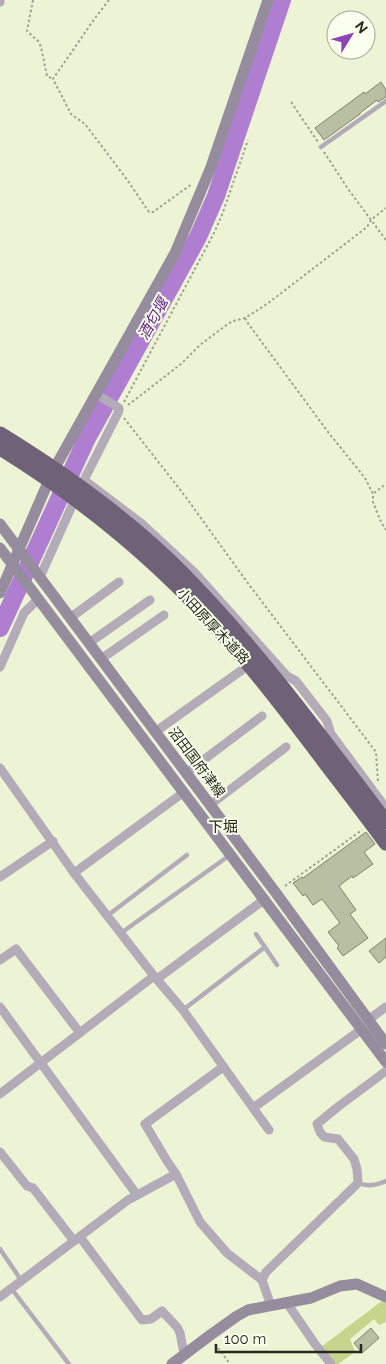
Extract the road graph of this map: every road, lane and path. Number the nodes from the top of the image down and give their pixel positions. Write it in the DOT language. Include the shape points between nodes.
graph roads {
  1 [pos="33,0"];
  2 [pos="109,0"];
  3 [pos="268,0"];
  4 [pos="52,80"];
  5 [pos="386,101"];
  6 [pos="291,102"];
  7 [pos="248,140"];
  8 [pos="321,147"];
  9 [pos="210,172"];
  10 [pos="386,208"];
  11 [pos="371,220"];
  12 [pos="386,240"];
  13 [pos="151,296"];
  14 [pos="172,309"];
  15 [pos="245,318"];
  16 [pos="96,394"];
  17 [pos="119,409"];
  18 [pos="0,434"];
  19 [pos="0,448"];
  20 [pos="84,480"];
  21 [pos="386,484"];
  22 [pos="373,494"];
  23 [pos="0,524"];
  24 [pos="386,530"];
  25 [pos="0,548"];
  26 [pos="21,551"];
  27 [pos="14,567"];
  28 [pos="38,574"];
  29 [pos="119,582"];
  30 [pos="0,593"];
  31 [pos="38,599"];
  32 [pos="150,600"];
  33 [pos="164,615"];
  34 [pos="70,618"];
  35 [pos="89,643"];
  36 [pos="101,660"];
  37 [pos="0,668"];
  38 [pos="242,670"];
  39 [pos="262,716"];
  40 [pos="155,732"];
  41 [pos="286,747"];
  42 [pos="0,768"];
  43 [pos="186,774"];
  44 [pos="184,792"];
  45 [pos="379,799"];
  46 [pos="210,804"];
  47 [pos="386,808"];
  48 [pos="386,822"];
  49 [pos="362,830"];
  50 [pos="53,841"];
  51 [pos="386,844"];
  52 [pos="231,854"];
  53 [pos="187,855"];
  54 [pos="74,873"];
  55 [pos="0,877"];
  56 [pos="276,893"];
  57 [pos="264,899"];
  58 [pos="107,916"];
  59 [pos="121,933"];
  60 [pos="256,934"];
  61 [pos="264,948"];
  62 [pos="0,960"];
  63 [pos="276,965"];
  64 [pos="155,978"];
  65 [pos="0,1007"];
  66 [pos="386,1007"];
  67 [pos="183,1010"];
  68 [pos="365,1025"];
  69 [pos="80,1033"];
  70 [pos="386,1044"];
  71 [pos="41,1062"];
  72 [pos="386,1062"];
  73 [pos="223,1067"];
  74 [pos="386,1071"];
  75 [pos="0,1094"];
  76 [pos="253,1108"];
  77 [pos="269,1130"];
  78 [pos="0,1152"];
  79 [pos="176,1174"];
  80 [pos="386,1181"];
  81 [pos="358,1183"];
  82 [pos="137,1194"];
  83 [pos="77,1239"];
  84 [pos="0,1249"];
  85 [pos="21,1280"];
  86 [pos="262,1280"];
  87 [pos="11,1288"];
  88 [pos="0,1297"];
  89 [pos="386,1298"];
  90 [pos="287,1303"];
  91 [pos="271,1306"];
  92 [pos="209,1336"];
  93 [pos="184,1354"];
  94 [pos="69,1364"];
  95 [pos="172,1364"];
  96 [pos="230,1364"];
  97 [pos="331,1364"];
  1 -- 4 [label="path" via="27,31 38,41 47,76"];
  2 -- 4 [label="path"];
  3 -- 9 [label="main road"];
  4 -- 9 [label="path" via="71,114 86,124 149,212"];
  5 -- 8 [label="lane"];
  6 -- 8 [label="path"];
  7 -- 14 [label="path" via="220,221"];
  8 -- 11 [label="path"];
  9 -- 13 [label="main road" via="175,253"];
  10 -- 11 [label="path"];
  11 -- 12 [label="path"];
  11 -- 15 [label="path" via="367,227 326,259"];
  13 -- 14 [label="path"];
  13 -- 16 [label="main road"];
  14 -- 17 [label="path"];
  15 -- 17 [label="path" via="225,326 133,402"];
  15 -- 22 [label="path" via="366,478"];
  16 -- 17 [label="street"];
  16 -- 26 [label="main road" via="53,471"];
  17 -- 20 [label="street"];
  17 -- 45 [label="path" via="376,752"];
  18 -- 48 [label="highway, 小田原厚木道路, bridge" via="85,491 182,573 288,692"];
  19 -- 51 [label="highway, 小田原厚木道路, bridge" via="79,502 173,583 278,699"];
  20 -- 28 [label="street"];
  20 -- 45 [label="street" via="141,523 194,572 287,676 296,681"];
  21 -- 22 [label="path"];
  22 -- 24 [label="path" via="373,502"];
  23 -- 26 [label="main road, 沼田国府津線"];
  25 -- 27 [label="main road, 沼田国府津線"];
  26 -- 27 [label="main road"];
  26 -- 28 [label="main road, 沼田国府津線"];
  27 -- 30 [label="main road"];
  27 -- 31 [label="main road, 沼田国府津線"];
  28 -- 34 [label="main road, 沼田国府津線"];
  29 -- 34 [label="street"];
  31 -- 37 [label="street" via="24,613"];
  31 -- 44 [label="main road, 沼田国府津線"];
  32 -- 35 [label="street"];
  33 -- 36 [label="street"];
  34 -- 35 [label="main road, 沼田国府津線"];
  35 -- 36 [label="main road, 沼田国府津線"];
  36 -- 40 [label="main road, 沼田国府津線"];
  38 -- 40 [label="street"];
  39 -- 43 [label="street"];
  40 -- 43 [label="main road, 沼田国府津線"];
  41 -- 46 [label="street"];
  42 -- 50 [label="street"];
  43 -- 46 [label="main road, 沼田国府津線"];
  44 -- 52 [label="main road, 沼田国府津線"];
  44 -- 54 [label="street"];
  45 -- 47 [label="street"];
  46 -- 56 [label="main road, 沼田国府津線"];
  49 -- 56 [label="path"];
  50 -- 54 [label="street"];
  50 -- 55 [label="street"];
  52 -- 57 [label="main road, 沼田国府津線"];
  52 -- 59 [label="lane"];
  53 -- 58 [label="lane"];
  54 -- 58 [label="street"];
  56 -- 68 [label="main road, 沼田国府津線"];
  57 -- 64 [label="street"];
  57 -- 68 [label="main road, 沼田国府津線"];
  58 -- 59 [label="street"];
  59 -- 64 [label="street"];
  60 -- 61 [label="lane"];
  61 -- 63 [label="lane"];
  61 -- 67 [label="lane"];
  62 -- 69 [label="street" via="16,949"];
  64 -- 67 [label="street"];
  64 -- 69 [label="street"];
  65 -- 71 [label="street"];
  66 -- 68 [label="street"];
  67 -- 73 [label="street"];
  68 -- 70 [label="main road, 沼田国府津線"];
  68 -- 72 [label="main road, 沼田国府津線"];
  68 -- 76 [label="street"];
  69 -- 71 [label="street"];
  71 -- 75 [label="street"];
  71 -- 82 [label="street"];
  73 -- 76 [label="street"];
  73 -- 79 [label="street" via="145,1124"];
  74 -- 81 [label="street" via="317,1124 324,1137 338,1139 354,1159"];
  76 -- 77 [label="street"];
  78 -- 83 [label="street"];
  79 -- 82 [label="street"];
  79 -- 86 [label="street" via="200,1222 227,1253"];
  80 -- 81 [label="lane" via="366,1186"];
  81 -- 86 [label="street" via="276,1261"];
  82 -- 83 [label="street"];
  83 -- 85 [label="street"];
  83 -- 93 [label="street" via="142,1320 162,1311 177,1327"];
  84 -- 85 [label="lane"];
  85 -- 87 [label="street"];
  86 -- 91 [label="street"];
  87 -- 88 [label="street"];
  87 -- 94 [label="lane"];
  89 -- 90 [label="main road" via="357,1284 340,1286 311,1298"];
  90 -- 91 [label="main road"];
  90 -- 97 [label="street"];
  91 -- 92 [label="main road" via="248,1310"];
  92 -- 93 [label="main road"];
  92 -- 96 [label="path"];
  93 -- 95 [label="main road"];
}
